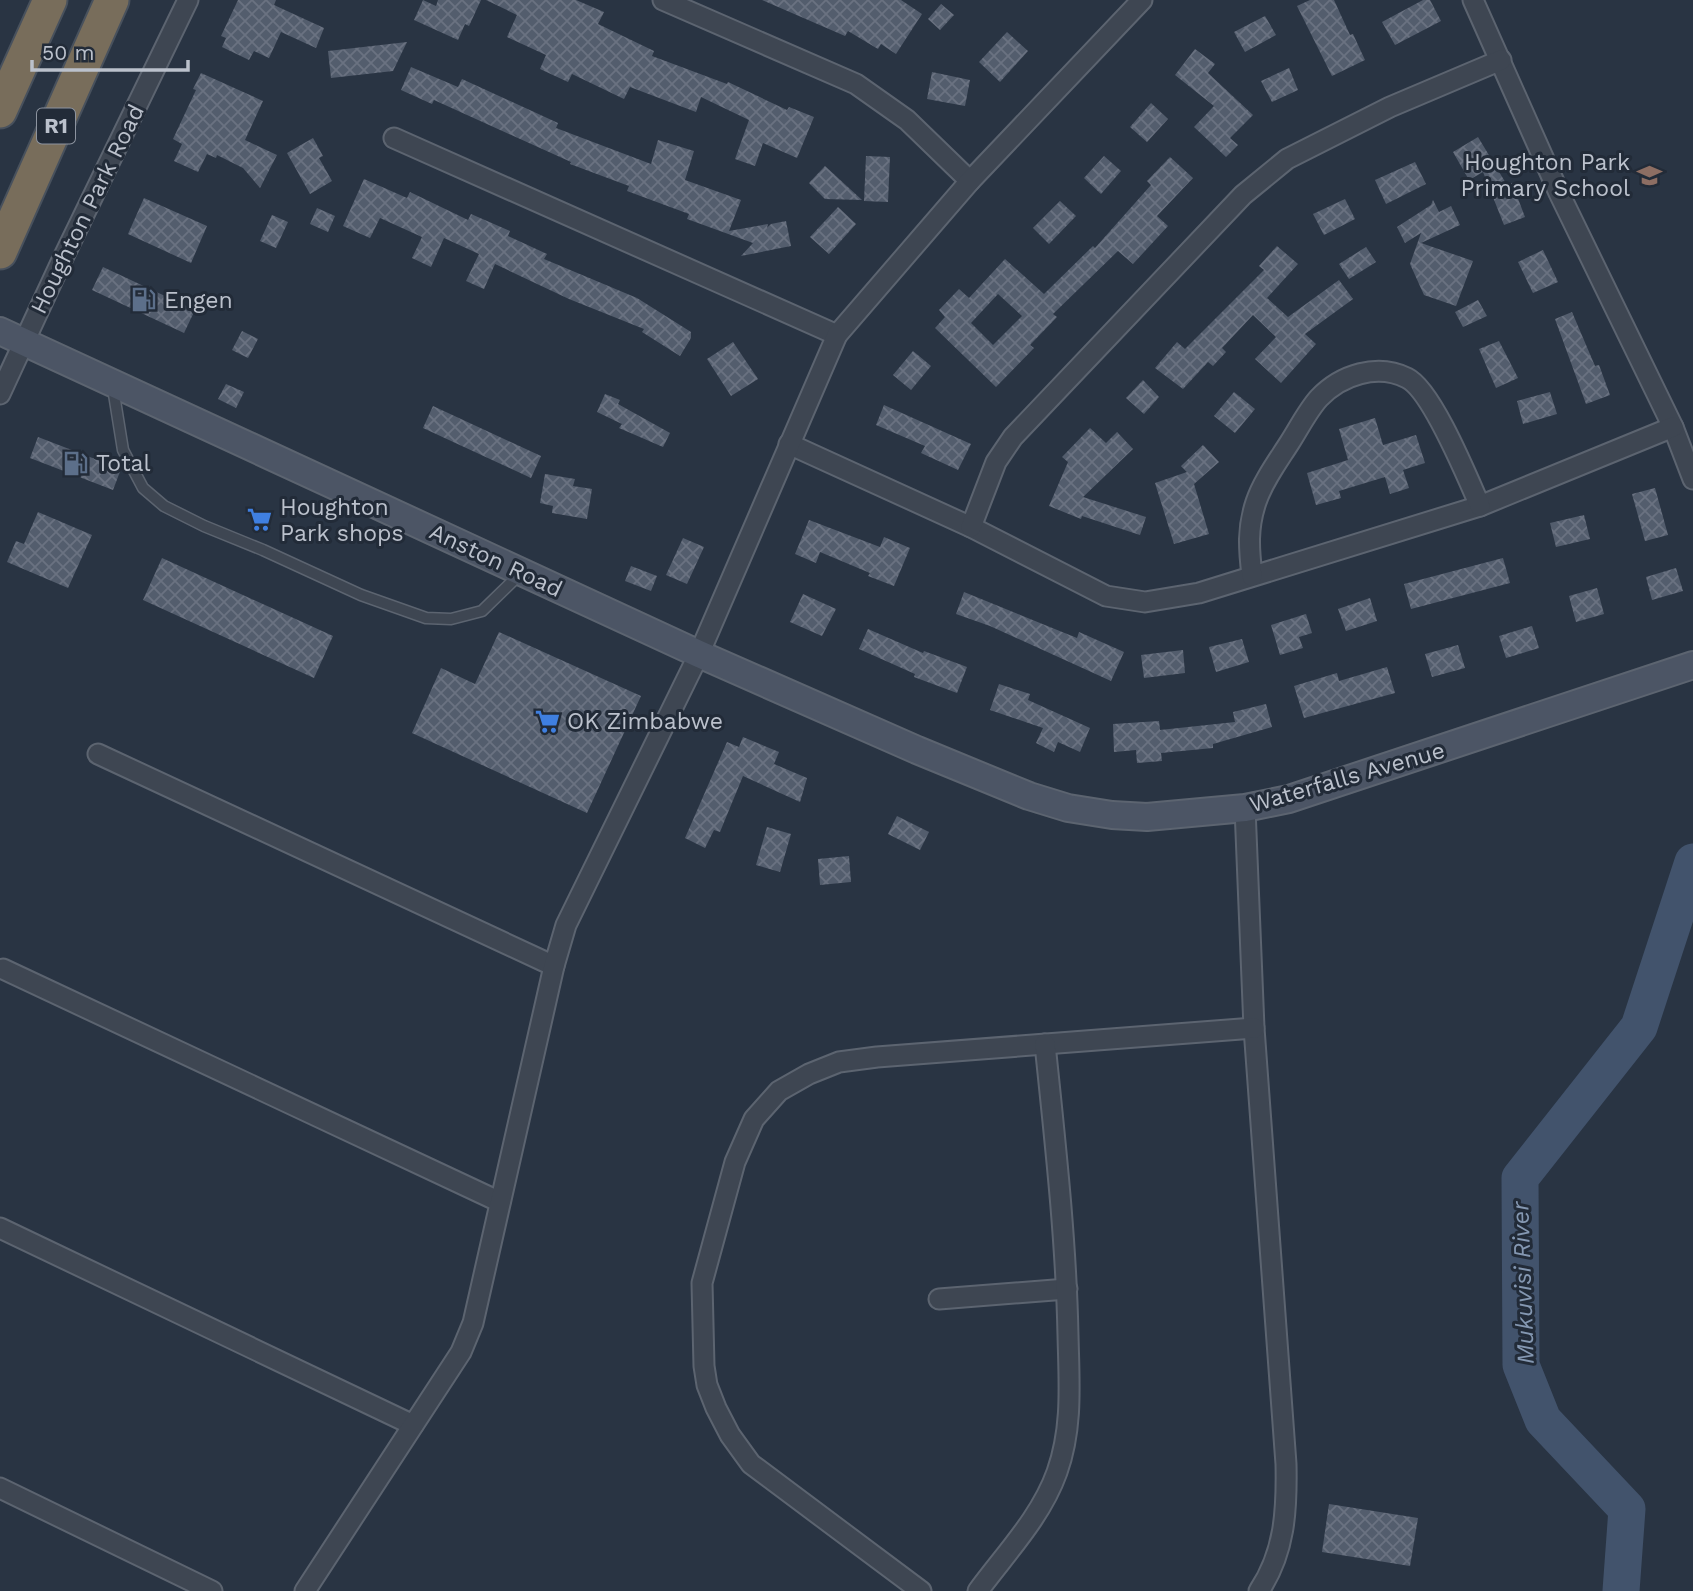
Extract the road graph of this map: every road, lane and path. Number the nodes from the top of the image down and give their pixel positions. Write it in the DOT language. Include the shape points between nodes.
graph roads {
  1 [pos="50,0"];
  2 [pos="112,0"];
  3 [pos="188,0"];
  4 [pos="663,0"];
  5 [pos="1142,0"];
  6 [pos="1473,0"];
  7 [pos="1501,60"];
  8 [pos="0,111"];
  9 [pos="394,138"];
  10 [pos="970,181"];
  11 [pos="0,252"];
  12 [pos="837,335"];
  13 [pos="11,337"];
  14 [pos="113,384"];
  15 [pos="0,394"];
  16 [pos="1673,427"];
  17 [pos="789,444"];
  18 [pos="1693,479"];
  19 [pos="1480,506"];
  20 [pos="971,527"];
  21 [pos="522,572"];
  22 [pos="1252,576"];
  23 [pos="699,654"];
  24 [pos="1693,665"];
  25 [pos="917,750"];
  26 [pos="98,754"];
  27 [pos="1245,808"];
  28 [pos="554,966"];
  29 [pos="3,969"];
  30 [pos="1254,1028"];
  31 [pos="1045,1044"];
  32 [pos="500,1202"];
  33 [pos="0,1228"];
  34 [pos="1067,1289"];
  35 [pos="939,1299"];
  36 [pos="413,1425"];
  37 [pos="0,1488"];
  38 [pos="212,1591"];
  39 [pos="305,1591"];
  40 [pos="921,1591"];
  41 [pos="978,1591"];
  42 [pos="1259,1591"];
  1 -- 8 [label="highway, R1"];
  2 -- 11 [label="highway, R1"];
  3 -- 13 [label="street, Houghton Park Road"];
  4 -- 10 [label="street" via="856,84 907,120"];
  5 -- 10 [label="street"];
  6 -- 7 [label="street"];
  7 -- 16 [label="street" via="1559,193"];
  7 -- 20 [label="street" via="1390,107 1287,159 1243,195 1013,437 996,462"];
  9 -- 12 [label="street"];
  10 -- 12 [label="street"];
  12 -- 17 [label="street"];
  13 -- 14 [label="main road, Anston Road"];
  13 -- 15 [label="street, Houghton Park Road"];
  14 -- 21 [label="main road, Anston Road"];
  14 -- 21 [label="lane" via="123,450 143,488 164,506 204,526 361,596 426,618 451,619 482,611"];
  16 -- 18 [label="street"];
  16 -- 19 [label="street"];
  17 -- 20 [label="street"];
  17 -- 23 [label="street"];
  19 -- 22 [label="street"];
  19 -- 22 [label="street" via="1443,427 1408,378 1379,371 1361,373 1341,380 1319,398 1273,468 1256,501 1247,537"];
  20 -- 22 [label="street" via="1106,596 1146,602 1199,593"];
  21 -- 23 [label="main road, Anston Road"];
  23 -- 25 [label="main road, Anston Road"];
  23 -- 28 [label="street" via="566,925"];
  24 -- 27 [label="main road, Waterfalls Avenue" via="1343,782"];
  25 -- 27 [label="main road, Waterfalls Avenue" via="1029,796 1090,811 1147,817"];
  26 -- 28 [label="street"];
  27 -- 30 [label="street"];
  28 -- 32 [label="street"];
  29 -- 32 [label="street"];
  30 -- 31 [label="street"];
  30 -- 42 [label="street" via="1287,1504 1281,1545"];
  31 -- 34 [label="street"];
  31 -- 40 [label="street" via="839,1062 779,1091 754,1119 735,1162 702,1283 708,1385 730,1435 751,1464"];
  32 -- 36 [label="street" via="473,1323 461,1352"];
  33 -- 36 [label="street"];
  34 -- 35 [label="street"];
  34 -- 41 [label="street" via="1067,1440 1041,1507"];
  36 -- 39 [label="street"];
  37 -- 38 [label="street"];
}
